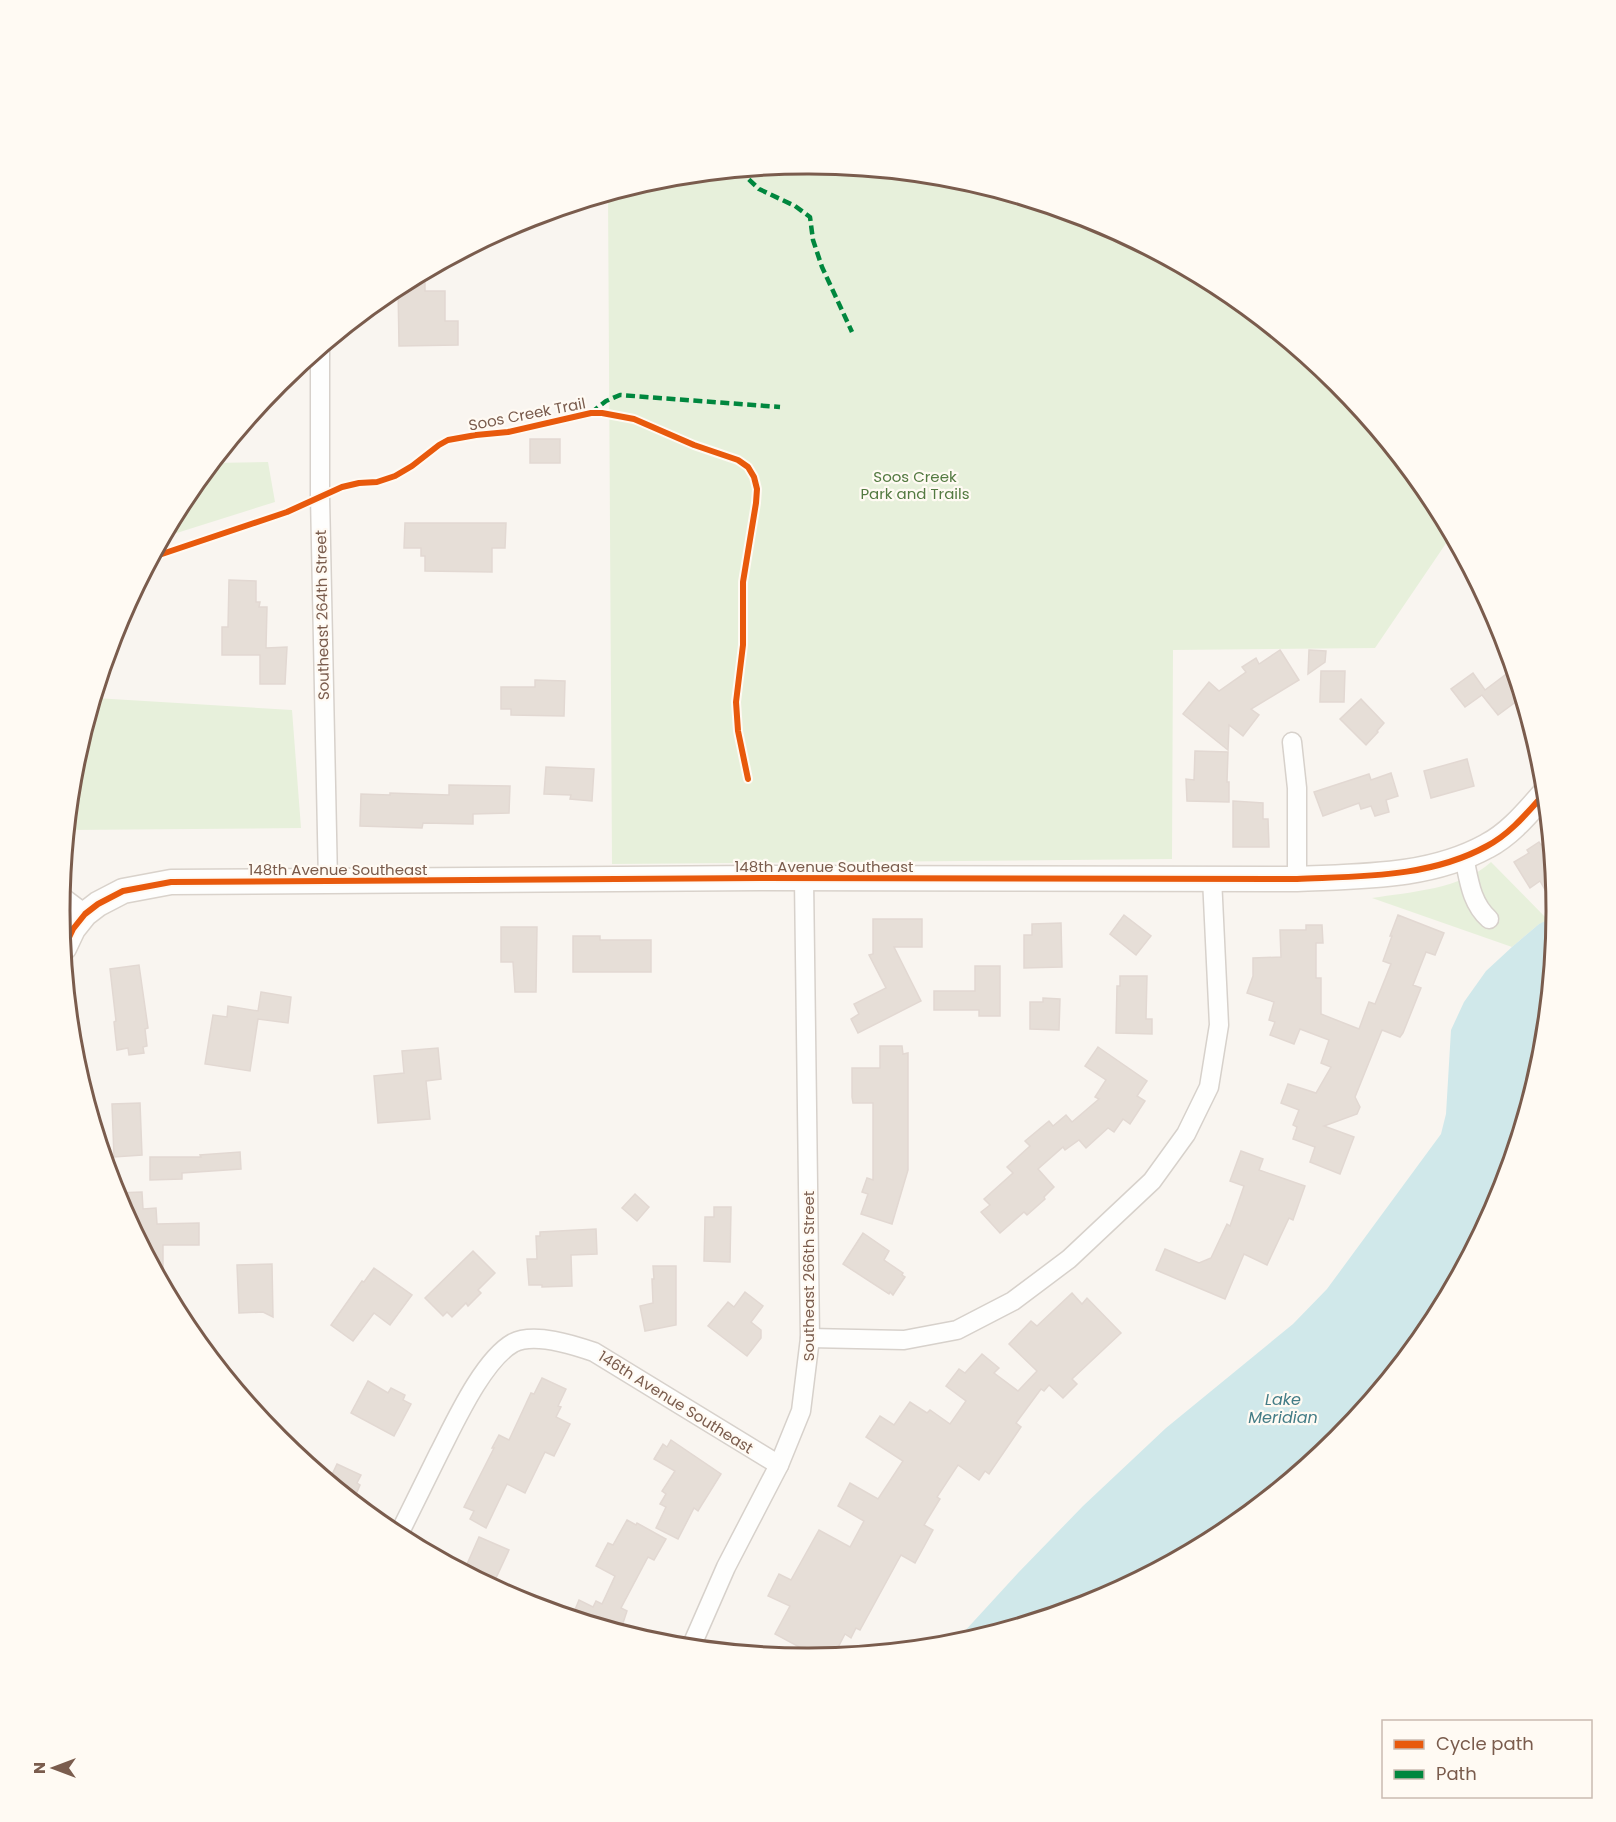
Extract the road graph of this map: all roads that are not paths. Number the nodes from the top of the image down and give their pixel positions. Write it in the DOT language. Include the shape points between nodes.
graph roads {
  1 [pos="320,359"];
  2 [pos="1292,742"];
  3 [pos="1537,802"];
  4 [pos="1464,857"];
  5 [pos="1212,878"];
  6 [pos="804,879"];
  7 [pos="1297,879"];
  8 [pos="328,882"];
  9 [pos="70,903"];
  10 [pos="85,914"];
  11 [pos="1490,919"];
  12 [pos="71,933"];
  13 [pos="810,1338"];
  14 [pos="779,1465"];
  15 [pos="403,1527"];
  16 [pos="694,1639"];
  1 -- 8 [label="street, Southeast 264th Street"];
  2 -- 7 [label="street" via="1297,788"];
  3 -- 4 [label="street, 148th Avenue Southeast" via="1520,822 1488,846"];
  4 -- 7 [label="street, 148th Avenue Southeast" via="1413,870"];
  4 -- 11 [label="street" via="1474,900"];
  5 -- 6 [label="street, 148th Avenue Southeast"];
  5 -- 7 [label="street, 148th Avenue Southeast"];
  5 -- 13 [label="street" via="1219,1025 1209,1087 1186,1134 1152,1181 1069,1259 1013,1301 957,1330 904,1340"];
  6 -- 8 [label="street, 148th Avenue Southeast"];
  6 -- 13 [label="street, Southeast 266th Street"];
  8 -- 10 [label="street, 148th Avenue Southeast" via="171,882 123,891"];
  9 -- 10 [label="street"];
  10 -- 12 [label="street"];
  13 -- 14 [label="street, Southeast 266th Street" via="801,1411"];
  14 -- 15 [label="street, 146th Avenue Southeast" via="594,1352 561,1341 514,1342 494,1359 466,1399"];
  14 -- 16 [label="street, Southeast 266th Street" via="726,1567"];
}
